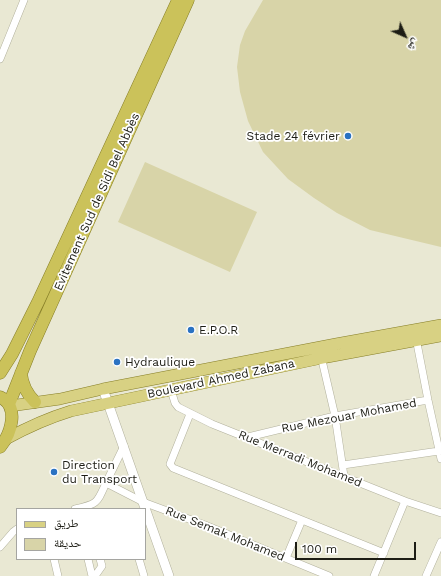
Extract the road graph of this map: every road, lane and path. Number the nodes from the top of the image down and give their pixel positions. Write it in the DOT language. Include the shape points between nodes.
graph roads {
  1 [pos="24,0"];
  2 [pos="178,0"];
  3 [pos="188,0"];
  4 [pos="0,59"];
  5 [pos="441,325"];
  6 [pos="415,335"];
  7 [pos="441,336"];
  8 [pos="321,353"];
  9 [pos="199,371"];
  10 [pos="0,373"];
  11 [pos="21,373"];
  12 [pos="136,383"];
  13 [pos="202,384"];
  14 [pos="103,389"];
  15 [pos="171,390"];
  16 [pos="139,396"];
  17 [pos="428,400"];
  18 [pos="6,402"];
  19 [pos="35,402"];
  20 [pos="108,403"];
  21 [pos="190,414"];
  22 [pos="334,416"];
  23 [pos="248,438"];
  24 [pos="3,443"];
  25 [pos="124,446"];
  26 [pos="439,451"];
  27 [pos="441,459"];
  28 [pos="343,465"];
  29 [pos="344,476"];
  30 [pos="106,483"];
  31 [pos="405,501"];
  32 [pos="143,502"];
  33 [pos="88,508"];
  34 [pos="145,508"];
  35 [pos="146,511"];
  36 [pos="441,513"];
  37 [pos="302,520"];
  38 [pos="16,530"];
  39 [pos="441,542"];
  40 [pos="0,547"];
  41 [pos="384,553"];
  42 [pos="286,558"];
  43 [pos="54,560"];
  44 [pos="88,560"];
  45 [pos="100,560"];
  46 [pos="139,560"];
  47 [pos="58,576"];
  48 [pos="93,576"];
  49 [pos="144,576"];
  50 [pos="169,576"];
  51 [pos="329,576"];
  52 [pos="374,576"];
  53 [pos="426,576"];
  1 -- 4 [label="street"];
  2 -- 10 [label="highway, Evitement Sud de Sidi Bel Abbès" via="38,302"];
  3 -- 11 [label="highway, Evitement Sud de Sidi Bel Abbès"];
  5 -- 6 [label="main road, Boulevard Ahmed Zabana"];
  6 -- 7 [label="main road, Boulevard Ahmed Zabana"];
  6 -- 8 [label="main road, Boulevard Ahmed Zabana"];
  6 -- 17 [label="street"];
  8 -- 9 [label="main road, Boulevard Ahmed Zabana"];
  8 -- 13 [label="main road, Boulevard Ahmed Zabana"];
  8 -- 22 [label="street"];
  9 -- 12 [label="main road, Boulevard Ahmed Zabana"];
  9 -- 13 [label="main road"];
  11 -- 18 [label="highway, Evitement Sud de Sidi Bel Abbès"];
  11 -- 19 [label="highway" via="26,392"];
  12 -- 14 [label="main road, Boulevard Ahmed Zabana"];
  12 -- 16 [label="main road"];
  13 -- 15 [label="main road, Boulevard Ahmed Zabana"];
  14 -- 19 [label="main road, Boulevard Ahmed Zabana"];
  14 -- 20 [label="street"];
  15 -- 16 [label="main road, Boulevard Ahmed Zabana"];
  15 -- 21 [label="street, Rue Merradi Mohamed" via="176,406"];
  16 -- 20 [label="main road, Boulevard Ahmed Zabana"];
  17 -- 22 [label="street, Rue Mezouar Mohamed"];
  17 -- 26 [label="street"];
  18 -- 19 [label="main road, Boulevard Ahmed Zabana"];
  18 -- 24 [label="highway" via="12,421"];
  20 -- 24 [label="main road, Boulevard Ahmed Zabana" via="52,417 32,425"];
  20 -- 25 [label="street"];
  21 -- 23 [label="street, Rue Merradi Mohamed"];
  21 -- 37 [label="street" via="170,466"];
  22 -- 23 [label="street, Rue Mezouar Mohamed"];
  22 -- 28 [label="street"];
  23 -- 29 [label="street, Rue Merradi Mohamed"];
  25 -- 30 [label="street"];
  25 -- 32 [label="street"];
  26 -- 27 [label="street"];
  26 -- 28 [label="street"];
  28 -- 29 [label="street"];
  29 -- 31 [label="street, Rue Merradi Mohamed"];
  30 -- 32 [label="street, Rue Semak Mohamed"];
  30 -- 33 [label="street" via="97,501"];
  31 -- 36 [label="street, Rue Merradi Mohamed"];
  31 -- 41 [label="street"];
  32 -- 34 [label="street"];
  32 -- 42 [label="street, Rue Semak Mohamed"];
  35 -- 50 [label="street"];
  37 -- 41 [label="street"];
  37 -- 42 [label="street"];
  38 -- 40 [label="street"];
  39 -- 53 [label="street"];
  41 -- 52 [label="street"];
  42 -- 51 [label="street, Rue Semak Mohamed"];
  43 -- 47 [label="street"];
  44 -- 48 [label="street"];
  45 -- 48 [label="street" via="102,566"];
  46 -- 49 [label="street"];
}
